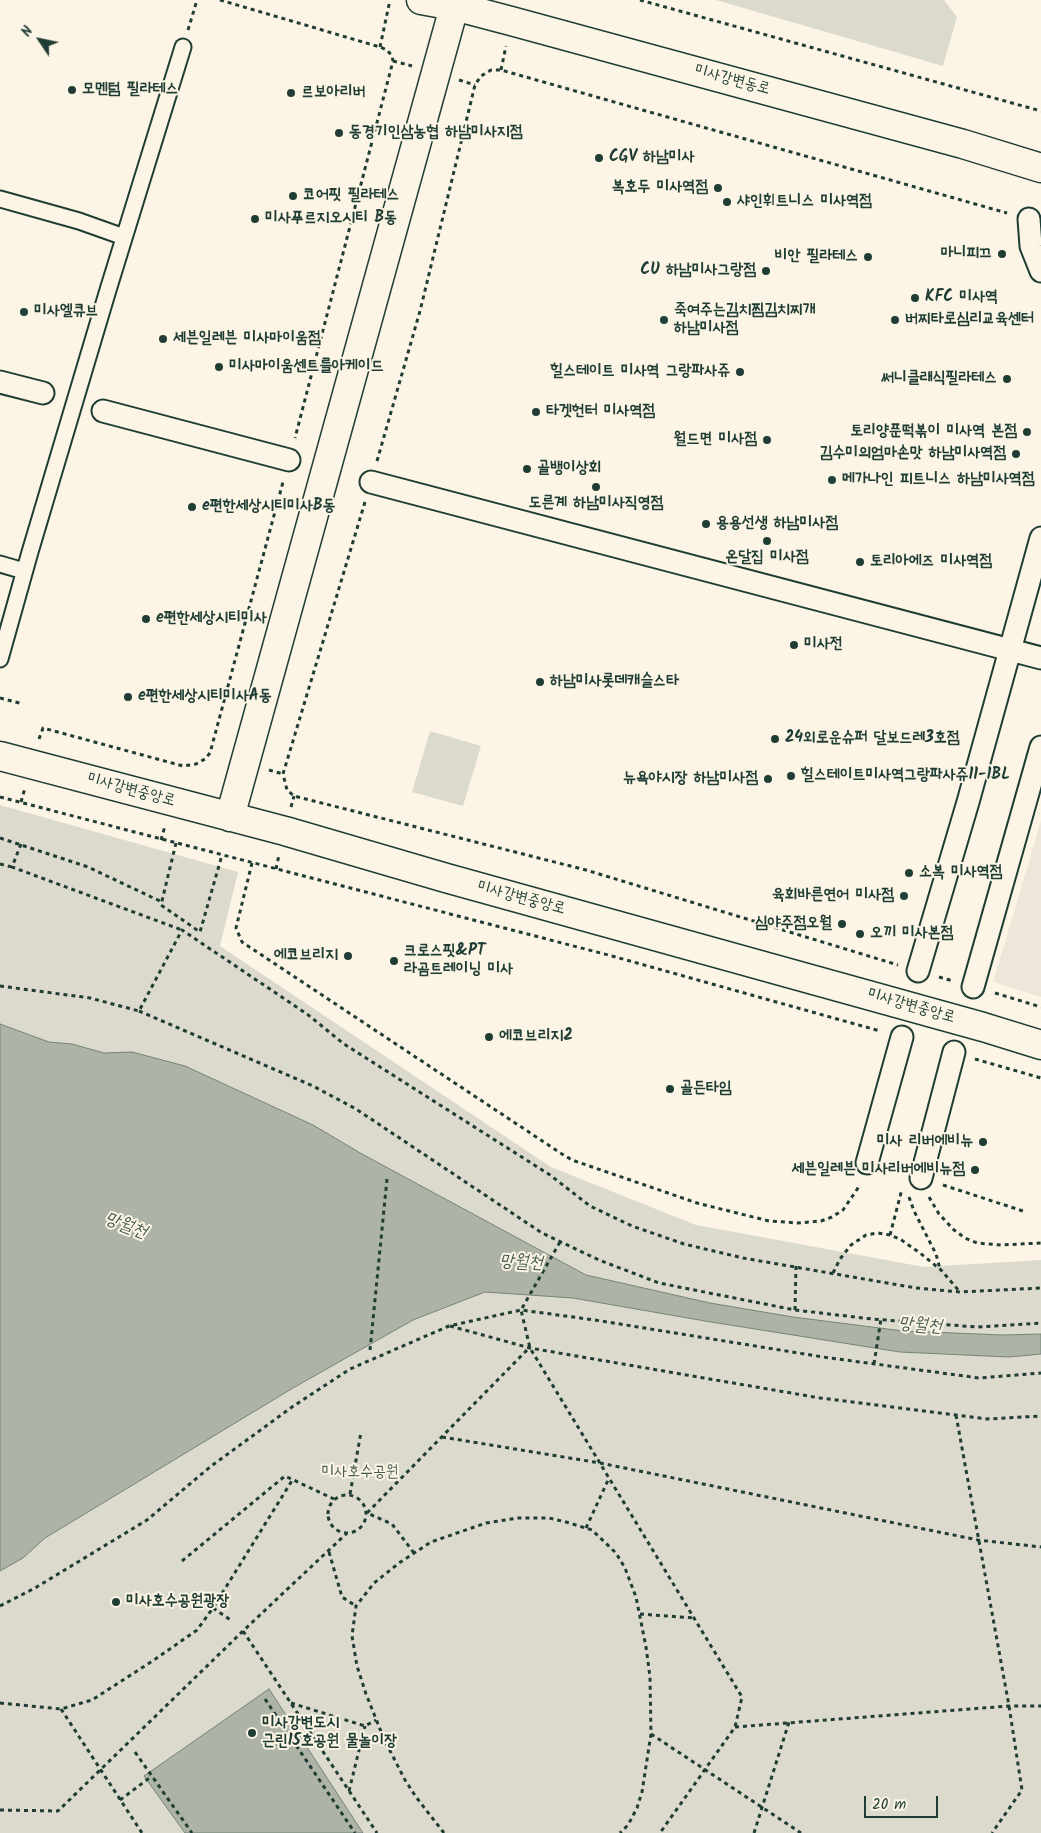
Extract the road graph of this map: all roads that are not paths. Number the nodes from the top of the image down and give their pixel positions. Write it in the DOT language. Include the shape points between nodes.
graph roads {
  1 [pos="421,0"];
  2 [pos="455,3"];
  3 [pos="183,47"];
  4 [pos="1041,168"];
  5 [pos="0,199"];
  6 [pos="1029,219"];
  7 [pos="124,237"];
  8 [pos="1041,271"];
  9 [pos="0,382"];
  10 [pos="43,393"];
  11 [pos="104,411"];
  12 [pos="289,460"];
  13 [pos="370,482"];
  14 [pos="1041,538"];
  15 [pos="0,564"];
  16 [pos="24,571"];
  17 [pos="1010,650"];
  18 [pos="1041,658"];
  19 [pos="0,659"];
  20 [pos="1041,747"];
  21 [pos="0,756"];
  22 [pos="230,818"];
  23 [pos="918,971"];
  24 [pos="973,987"];
  25 [pos="902,1037"];
  26 [pos="1041,1045"];
  27 [pos="954,1052"];
  28 [pos="868,1163"];
  29 [pos="913,1176"];
  1 -- 2 [label="street, 미사강변동로"];
  2 -- 4 [label="street, 미사강변동로"];
  2 -- 22 [label="street"];
  3 -- 7 [label="lane"];
  5 -- 7 [label="lane"];
  6 -- 8 [label="street" via="1031,246"];
  7 -- 16 [label="lane"];
  9 -- 10 [label="street"];
  11 -- 12 [label="street"];
  13 -- 17 [label="street"];
  14 -- 17 [label="street"];
  15 -- 16 [label="lane"];
  16 -- 19 [label="lane"];
  17 -- 18 [label="street"];
  17 -- 23 [label="street"];
  20 -- 24 [label="street"];
  21 -- 22 [label="street, 미사강변중앙로"];
  22 -- 26 [label="street, 미사강변중앙로" via="286,831"];
  25 -- 28 [label="street"];
  27 -- 29 [label="street"];
}
